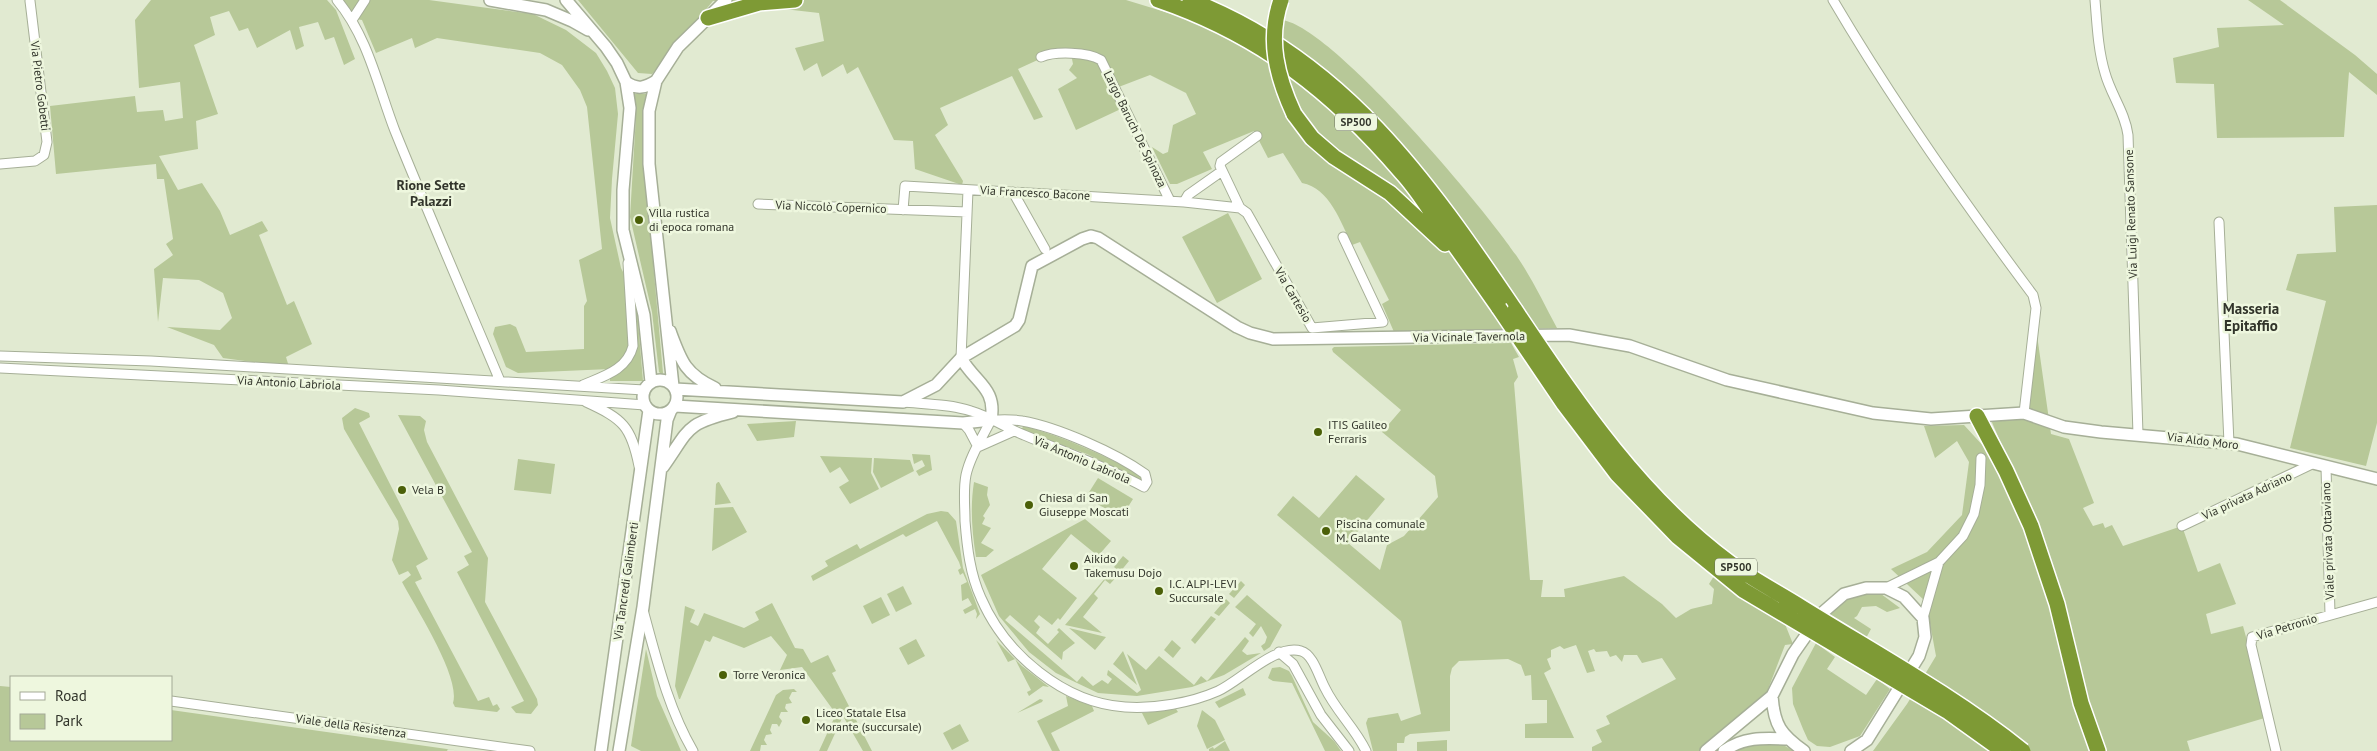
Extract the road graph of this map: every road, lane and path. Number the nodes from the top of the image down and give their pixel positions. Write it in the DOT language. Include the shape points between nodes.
graph roads {
  1 [pos="30,0"];
  2 [pos="337,0"];
  3 [pos="365,0"];
  4 [pos="490,0"];
  5 [pos="566,0"];
  6 [pos="726,0"];
  7 [pos="795,0"];
  8 [pos="1158,0"];
  9 [pos="1190,0"];
  10 [pos="1281,0"];
  11 [pos="1833,0"];
  12 [pos="2095,0"];
  13 [pos="529,3"];
  14 [pos="708,18"];
  15 [pos="352,20"];
  16 [pos="593,34"];
  17 [pos="1041,57"];
  18 [pos="656,81"];
  19 [pos="626,82"];
  20 [pos="1257,136"];
  21 [pos="0,164"];
  22 [pos="1222,171"];
  23 [pos="968,190"];
  24 [pos="1013,192"];
  25 [pos="1170,201"];
  26 [pos="1184,202"];
  27 [pos="758,204"];
  28 [pos="1240,208"];
  29 [pos="903,210"];
  30 [pos="967,212"];
  31 [pos="2219,222"];
  32 [pos="1343,237"];
  33 [pos="1045,249"];
  34 [pos="627,251"];
  35 [pos="1478,278"];
  36 [pos="666,320"];
  37 [pos="0,356"];
  38 [pos="961,358"];
  39 [pos="0,368"];
  40 [pos="500,381"];
  41 [pos="581,386"];
  42 [pos="648,386"];
  43 [pos="674,387"];
  44 [pos="720,391"];
  45 [pos="578,399"];
  46 [pos="903,402"];
  47 [pos="647,408"];
  48 [pos="673,408"];
  49 [pos="745,408"];
  50 [pos="2024,413"];
  51 [pos="1977,416"];
  52 [pos="991,420"];
  53 [pos="963,423"];
  54 [pos="2055,424"];
  55 [pos="1014,431"];
  56 [pos="2138,434"];
  57 [pos="2229,443"];
  58 [pos="978,447"];
  59 [pos="1981,458"];
  60 [pos="2312,464"];
  61 [pos="2326,467"];
  62 [pos="662,469"];
  63 [pos="641,475"];
  64 [pos="2377,479"];
  65 [pos="2182,526"];
  66 [pos="1939,562"];
  67 [pos="1886,588"];
  68 [pos="2377,602"];
  69 [pos="643,607"];
  70 [pos="2330,614"];
  71 [pos="1922,618"];
  72 [pos="1279,652"];
  73 [pos="1772,696"];
  74 [pos="172,701"];
  75 [pos="1786,739"];
  76 [pos="1867,740"];
  77 [pos="692,750"];
  78 [pos="530,751"];
  79 [pos="601,751"];
  80 [pos="619,751"];
  81 [pos="1349,751"];
  82 [pos="1366,751"];
  83 [pos="1706,751"];
  84 [pos="1724,751"];
  85 [pos="1804,751"];
  86 [pos="1852,751"];
  87 [pos="1861,751"];
  88 [pos="2002,751"];
  89 [pos="2023,751"];
  90 [pos="2098,751"];
  91 [pos="2276,751"];
  1 -- 21 [label="street, Via Pietro Gobetti" via="47,142 44,155 35,161"];
  2 -- 15 [label="street"];
  3 -- 15 [label="street"];
  4 -- 13 [label="street"];
  5 -- 16 [label="street"];
  6 -- 14 [label="street"];
  7 -- 14 [label="highway" via="759,3"];
  8 -- 35 [label="highway, SP500" via="1260,46 1334,102 1404,174"];
  9 -- 89 [label="highway, SP500, bridge" via="1245,24 1292,53 1369,118 1413,166 1574,397 1627,465 1686,528 1730,563 1955,702"];
  10 -- 35 [label="highway, bridge" via="1274,39 1275,63 1281,87 1294,114 1312,138 1390,193"];
  11 -- 50 [label="street" via="1929,149 2032,296 2036,308"];
  12 -- 56 [label="street, Via Luigi Renato Sansone" via="2105,74 2125,118 2128,135"];
  13 -- 16 [label="street" via="558,14"];
  14 -- 18 [label="street" via="678,47"];
  15 -- 40 [label="street"];
  16 -- 19 [label="street" via="617,63"];
  17 -- 25 [label="street, Largo Baruch De Spinoza" via="1054,52 1094,56 1101,60"];
  18 -- 19 [label="street" via="640,88"];
  18 -- 36 [label="street" via="647,134"];
  19 -- 34 [label="street" via="630,130 622,208"];
  20 -- 22 [label="street" via="1221,162"];
  22 -- 26 [label="street" via="1188,195"];
  22 -- 28 [label="street, Via Cartesio"];
  23 -- 24 [label="street, Via Francesco Bacone"];
  23 -- 29 [label="street, Via Niccolò Copernico" via="905,186"];
  23 -- 30 [label="street, Via Francesco Bacone"];
  24 -- 25 [label="street, Via Francesco Bacone"];
  24 -- 33 [label="street"];
  25 -- 26 [label="street, Via Francesco Bacone"];
  26 -- 28 [label="street, Via Francesco Bacone"];
  27 -- 29 [label="street, Via Niccolò Copernico"];
  28 -- 32 [label="street, Via Cartesio" via="1247,213 1312,328 1384,322"];
  29 -- 30 [label="street, Via Niccolò Copernico"];
  30 -- 38 [label="street, Via Francesco Bacone"];
  31 -- 57 [label="street"];
  34 -- 41 [label="street, Via Antonio Labriola" via="633,346 625,364"];
  34 -- 42 [label="street" via="644,318"];
  35 -- 88 [label="highway, SP500, bridge" via="1616,474 1678,537 1743,590 1947,711"];
  36 -- 43 [label="street"];
  36 -- 44 [label="street, Via Antonio Labriola" via="687,370"];
  37 -- 40 [label="street, Via Antonio Labriola" via="151,361"];
  38 -- 46 [label="street" via="936,385"];
  38 -- 51 [label="street, Via Vicinale Tavernola" via="1018,324 1032,266 1091,236 1237,328 1273,339 1569,335 1630,346 1727,380 1873,413 1931,418"];
  38 -- 52 [label="street" via="990,394"];
  39 -- 45 [label="street, Via Antonio Labriola"];
  40 -- 41 [label="street, Via Antonio Labriola"];
  41 -- 42 [label="street, Via Antonio Labriola"];
  42 -- 43 [label="street" via="662,380"];
  42 -- 47 [label="street" via="643,399"];
  43 -- 44 [label="street, Via Antonio Labriola"];
  43 -- 48 [label="street" via="677,400"];
  44 -- 46 [label="street, Via Antonio Labriola"];
  45 -- 47 [label="street, Via Antonio Labriola"];
  45 -- 63 [label="street, Via Antonio Labriola" via="603,410 627,429 634,441"];
  46 -- 52 [label="street, Via Antonio Labriola" via="970,410"];
  47 -- 48 [label="street" via="660,414"];
  47 -- 63 [label="street, Via Tancredi Galimberti"];
  48 -- 49 [label="street, Via Antonio Labriola"];
  48 -- 62 [label="street, Via Tancredi Galimberti" via="667,420"];
  49 -- 53 [label="street, Via Antonio Labriola"];
  49 -- 62 [label="street, Via Antonio Labriola" via="694,424 681,437"];
  50 -- 51 [label="street, Via Vicinale Tavernola"];
  50 -- 54 [label="street, Via Vicinale Tavernola"];
  51 -- 90 [label="highway" via="2031,526 2057,604 2081,703"];
  52 -- 53 [label="street, Via Antonio Labriola"];
  52 -- 55 [label="street, Via Antonio Labriola"];
  52 -- 55 [label="street, Via Antonio Labriola" via="1022,420 1060,432 1125,461 1145,474 1147,482 1144,487 1118,473"];
  52 -- 58 [label="street"];
  53 -- 58 [label="street"];
  54 -- 56 [label="street, Via Aldo Moro"];
  55 -- 58 [label="street"];
  56 -- 57 [label="street, Via Aldo Moro"];
  57 -- 60 [label="street, Via Aldo Moro"];
  58 -- 72 [label="street" via="966,474 964,497 966,539 975,582 988,612 1012,645 1062,688 1100,703 1125,707 1189,701 1229,685"];
  59 -- 66 [label="street" via="1974,514 1964,536"];
  60 -- 61 [label="street, Via Aldo Moro"];
  60 -- 65 [label="street, Via privata Adriano"];
  61 -- 64 [label="street, Via Aldo Moro"];
  61 -- 70 [label="street, Viale privata Ottaviano"];
  62 -- 69 [label="street, Via Tancredi Galimberti"];
  63 -- 79 [label="street, Via Tancredi Galimberti"];
  66 -- 67 [label="street"];
  66 -- 71 [label="street"];
  67 -- 71 [label="street" via="1904,597"];
  67 -- 73 [label="street" via="1866,588 1844,594 1821,614 1793,654"];
  68 -- 70 [label="street, Via Petronio"];
  69 -- 77 [label="street, Via Tancredi Galimberti" via="661,674"];
  69 -- 80 [label="street, Via Tancredi Galimberti"];
  70 -- 91 [label="street, Via Petronio" via="2254,635 2251,640"];
  71 -- 76 [label="street" via="1925,637 1920,656"];
  72 -- 81 [label="street" via="1293,664 1321,715"];
  72 -- 82 [label="street" via="1298,650 1309,656 1333,704 1357,733"];
  73 -- 75 [label="street" via="1778,725"];
  73 -- 83 [label="street"];
  74 -- 78 [label="street, Viale della Resistenza"];
  75 -- 84 [label="street" via="1742,740"];
  75 -- 85 [label="street"];
  76 -- 86 [label="street"];
  76 -- 87 [label="street"];
}
